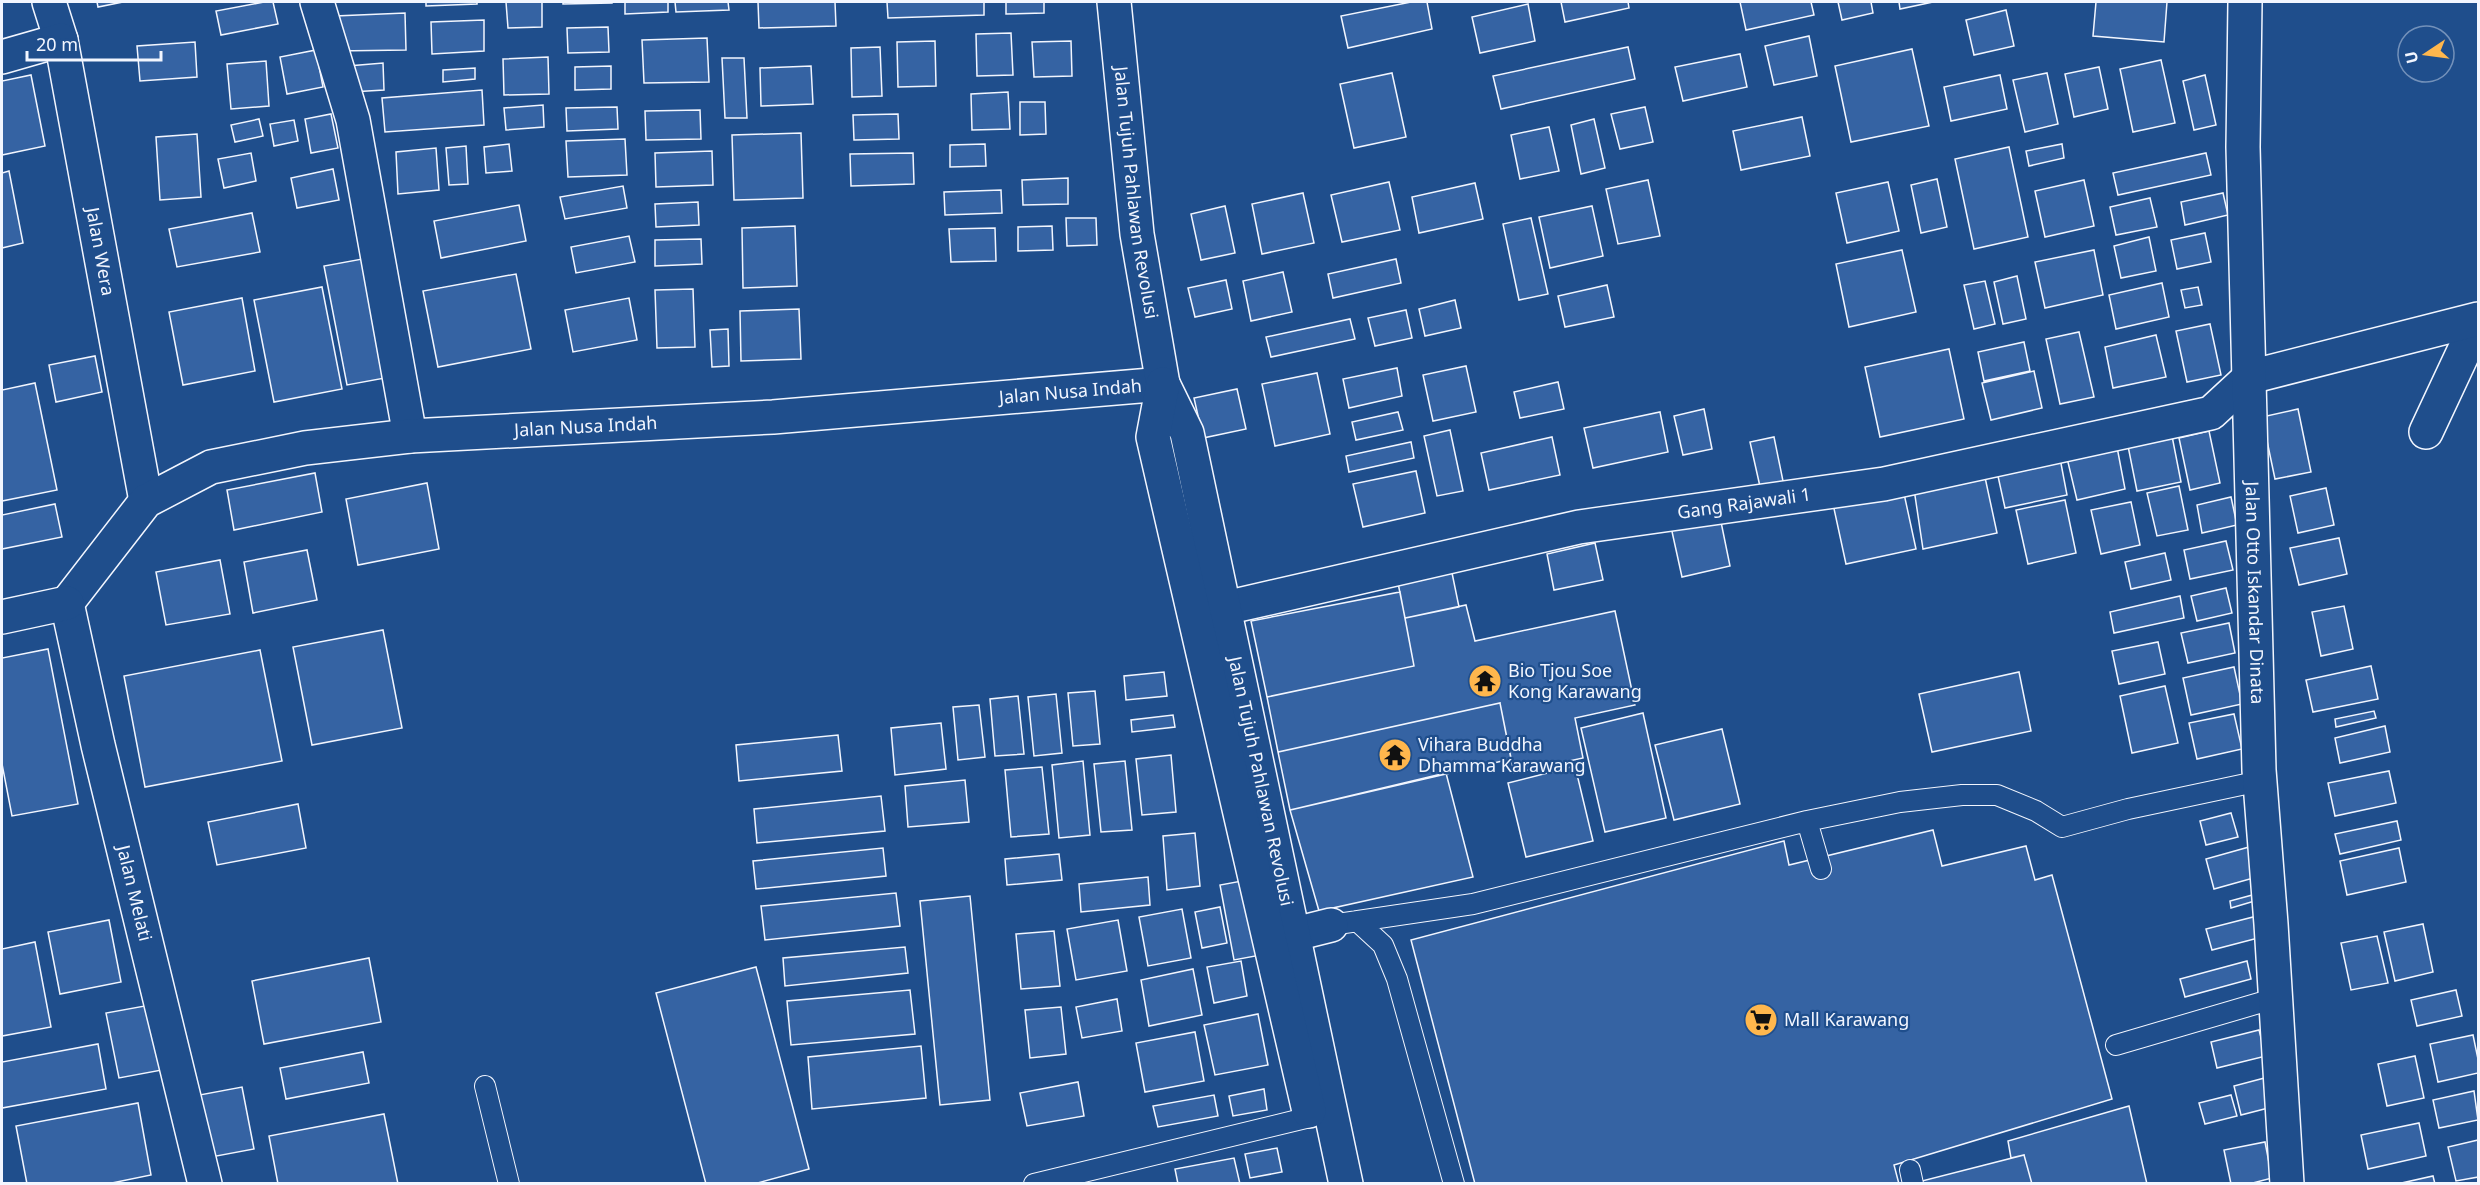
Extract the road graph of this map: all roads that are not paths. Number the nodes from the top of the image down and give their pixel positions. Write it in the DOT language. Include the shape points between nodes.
graph roads {
  1 [pos="49,2"];
  2 [pos="317,2"];
  3 [pos="1114,2"];
  4 [pos="2245,2"];
  5 [pos="61,40"];
  6 [pos="2,57"];
  7 [pos="2478,320"];
  8 [pos="2250,377"];
  9 [pos="1163,384"];
  10 [pos="2426,432"];
  11 [pos="410,436"];
  12 [pos="146,501"];
  13 [pos="67,603"];
  14 [pos="1226,608"];
  15 [pos="2,617"];
  16 [pos="2260,781"];
  17 [pos="1807,821"];
  18 [pos="1821,869"];
  19 [pos="1344,923"];
  20 [pos="1295,934"];
  21 [pos="2276,998"];
  22 [pos="2116,1045"];
  23 [pos="485,1086"];
  24 [pos="1310,1117"];
  25 [pos="205,1184"];
  26 [pos="509,1184"];
  27 [pos="1034,1184"];
  28 [pos="1323,1184"];
  29 [pos="1347,1184"];
  30 [pos="1454,1184"];
  31 [pos="2288,1184"];
  1 -- 5 [label="street, Jalan Wera"];
  2 -- 11 [label="street" via="353,120"];
  3 -- 9 [label="street, Jalan Tujuh Pahlawan Revolusi" via="1137,234"];
  4 -- 8 [label="street, Jalan Otto Iskandar Dinata" via="2243,147"];
  5 -- 6 [label="street"];
  5 -- 12 [label="street, Jalan Wera"];
  7 -- 8 [label="street"];
  7 -- 10 [label="street"];
  8 -- 14 [label="street, Gang Rajawali 1" via="2211,413 1884,484 1579,527"];
  8 -- 16 [label="street, Jalan Otto Iskandar Dinata"];
  9 -- 11 [label="street, Jalan Nusa Indah" via="773,417"];
  9 -- 14 [label="street, Jalan Tujuh Pahlawan Revolusi" via="1186,433"];
  9 -- 24 [label="street, Jalan Tujuh Pahlawan Revolusi" via="1152,437"];
  11 -- 12 [label="street, Jalan Nusa Indah" via="305,448 211,466"];
  12 -- 13 [label="street, Jalan Nusa Indah"];
  13 -- 15 [label="street"];
  13 -- 25 [label="street, Jalan Melati"];
  14 -- 20 [label="street, Jalan Tujuh Pahlawan Revolusi"];
  16 -- 17 [label="lane" via="2062,827 1997,795 1900,802"];
  16 -- 21 [label="street, Jalan Otto Iskandar Dinata"];
  17 -- 18 [label="lane"];
  17 -- 19 [label="lane" via="1473,904"];
  19 -- 20 [label="street"];
  19 -- 30 [label="lane" via="1383,945 1397,979"];
  20 -- 29 [label="street, Jalan Tujuh Pahlawan Revolusi"];
  21 -- 22 [label="lane"];
  21 -- 31 [label="street, Jalan Otto Iskandar Dinata"];
  23 -- 26 [label="lane"];
  24 -- 27 [label="lane"];
  24 -- 28 [label="street, Jalan Tujuh Pahlawan Revolusi"];
}
